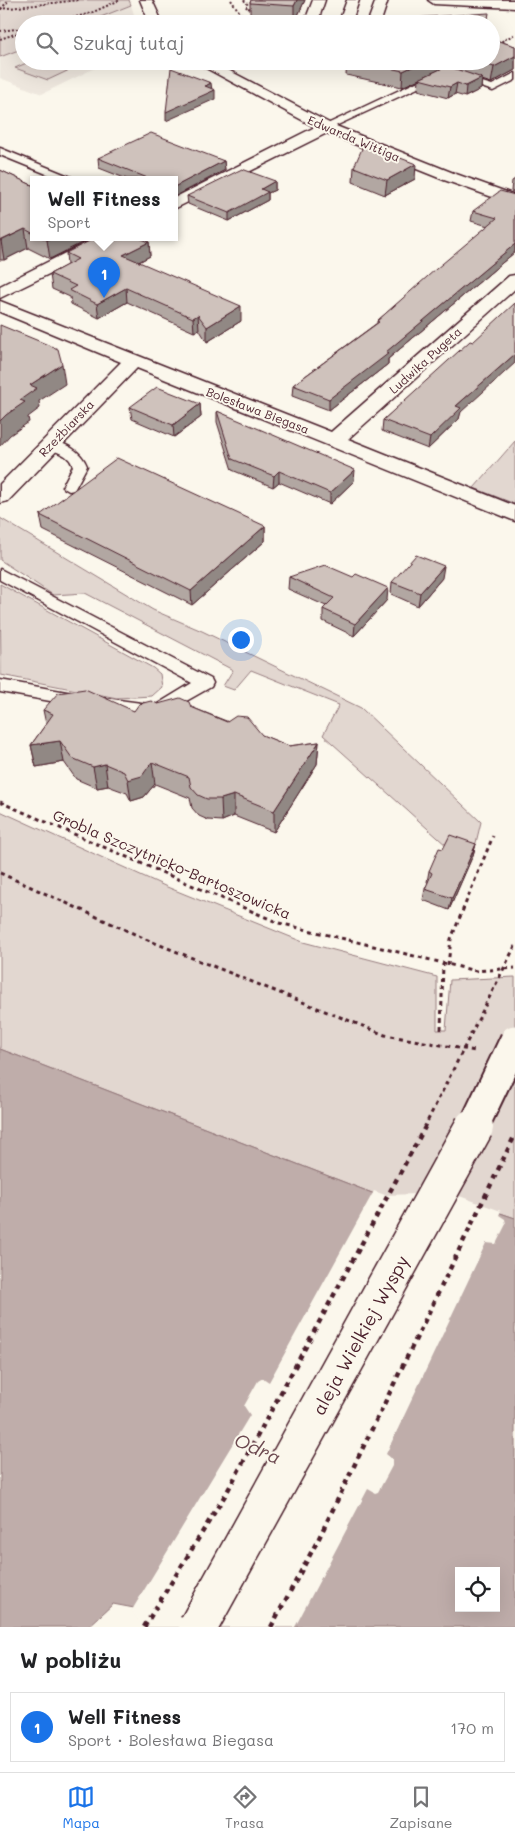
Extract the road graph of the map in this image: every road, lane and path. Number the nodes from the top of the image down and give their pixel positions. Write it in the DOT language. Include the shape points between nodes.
graph roads {
  1 [pos="9,0"];
  2 [pos="79,0"];
  3 [pos="120,0"];
  4 [pos="146,0"];
  5 [pos="232,0"];
  6 [pos="244,0"];
  7 [pos="319,0"];
  8 [pos="352,0"];
  9 [pos="382,0"];
  10 [pos="434,0"];
  11 [pos="460,1"];
  12 [pos="515,4"];
  13 [pos="246,8"];
  14 [pos="0,9"];
  15 [pos="256,9"];
  16 [pos="241,13"];
  17 [pos="84,15"];
  18 [pos="154,15"];
  19 [pos="313,15"];
  20 [pos="347,15"];
  21 [pos="376,15"];
  22 [pos="15,29"];
  23 [pos="0,31"];
  24 [pos="15,34"];
  25 [pos="515,34"];
  26 [pos="0,39"];
  27 [pos="500,42"];
  28 [pos="217,70"];
  29 [pos="515,76"];
  30 [pos="326,127"];
  31 [pos="0,151"];
  32 [pos="60,176"];
  33 [pos="515,200"];
  34 [pos="178,202"];
  35 [pos="102,241"];
  36 [pos="515,280"];
  37 [pos="0,293"];
  38 [pos="0,306"];
  39 [pos="132,361"];
  40 [pos="335,440"];
  41 [pos="51,444"];
  42 [pos="69,487"];
  43 [pos="0,496"];
  44 [pos="515,514"];
  45 [pos="0,574"];
  46 [pos="0,686"];
  47 [pos="0,802"];
  48 [pos="493,836"];
  49 [pos="0,873"];
  50 [pos="515,946"];
  51 [pos="443,964"];
  52 [pos="448,965"];
  53 [pos="515,968"];
  54 [pos="441,1030"];
  55 [pos="515,1040"];
  56 [pos="478,1052"];
  57 [pos="515,1135"];
  58 [pos="144,1627"];
  59 [pos="198,1627"];
  60 [pos="270,1627"];
  1 -- 14 [label="path"];
  2 -- 14 [label="path"];
  3 -- 17 [label="path"];
  4 -- 18 [label="street"];
  5 -- 16 [label="path"];
  6 -- 13 [label="path" via="248,5"];
  7 -- 19 [label="street"];
  8 -- 20 [label="street"];
  9 -- 21 [label="street"];
  10 -- 11 [label="street"];
  11 -- 12 [label="street"];
  13 -- 15 [label="path"];
  13 -- 16 [label="path"];
  22 -- 23 [label="path"];
  24 -- 26 [label="path"];
  25 -- 27 [label="path"];
  28 -- 30 [label="street, Edwarda Wittiga"];
  29 -- 30 [label="lane" via="493,88 445,72"];
  30 -- 33 [label="street, Edwarda Wittiga"];
  30 -- 34 [label="street"];
  31 -- 32 [label="lane"];
  35 -- 37 [label="street"];
  36 -- 40 [label="street, Ludwika Pugeta"];
  38 -- 39 [label="street, Bolesława Biegasa"];
  39 -- 40 [label="street, Bolesława Biegasa"];
  39 -- 41 [label="street, Rzeźbiarska"];
  40 -- 44 [label="street, Bolesława Biegasa"];
  41 -- 42 [label="lane" via="78,458 80,466"];
  41 -- 43 [label="street, Rzeźbiarska"];
  45 -- 46 [label="lane" via="205,684 158,711"];
  47 -- 51 [label="path, Grobla Szczytnicko-Bartoszowicka" via="279,923"];
  48 -- 52 [label="path" via="451,938"];
  49 -- 56 [label="path" via="150,941 386,1035"];
  50 -- 58 [label="path, bridge" via="429,1119 296,1368 227,1492"];
  51 -- 52 [label="path, Grobla Szczytnicko-Bartoszowicka"];
  51 -- 54 [label="path"];
  52 -- 53 [label="path, Grobla Szczytnicko-Bartoszowicka" via="476,971"];
  55 -- 59 [label="street, aleja Wielkiej Wyspy, bridge" via="466,1146"];
  57 -- 60 [label="path" via="319,1538"];
}
